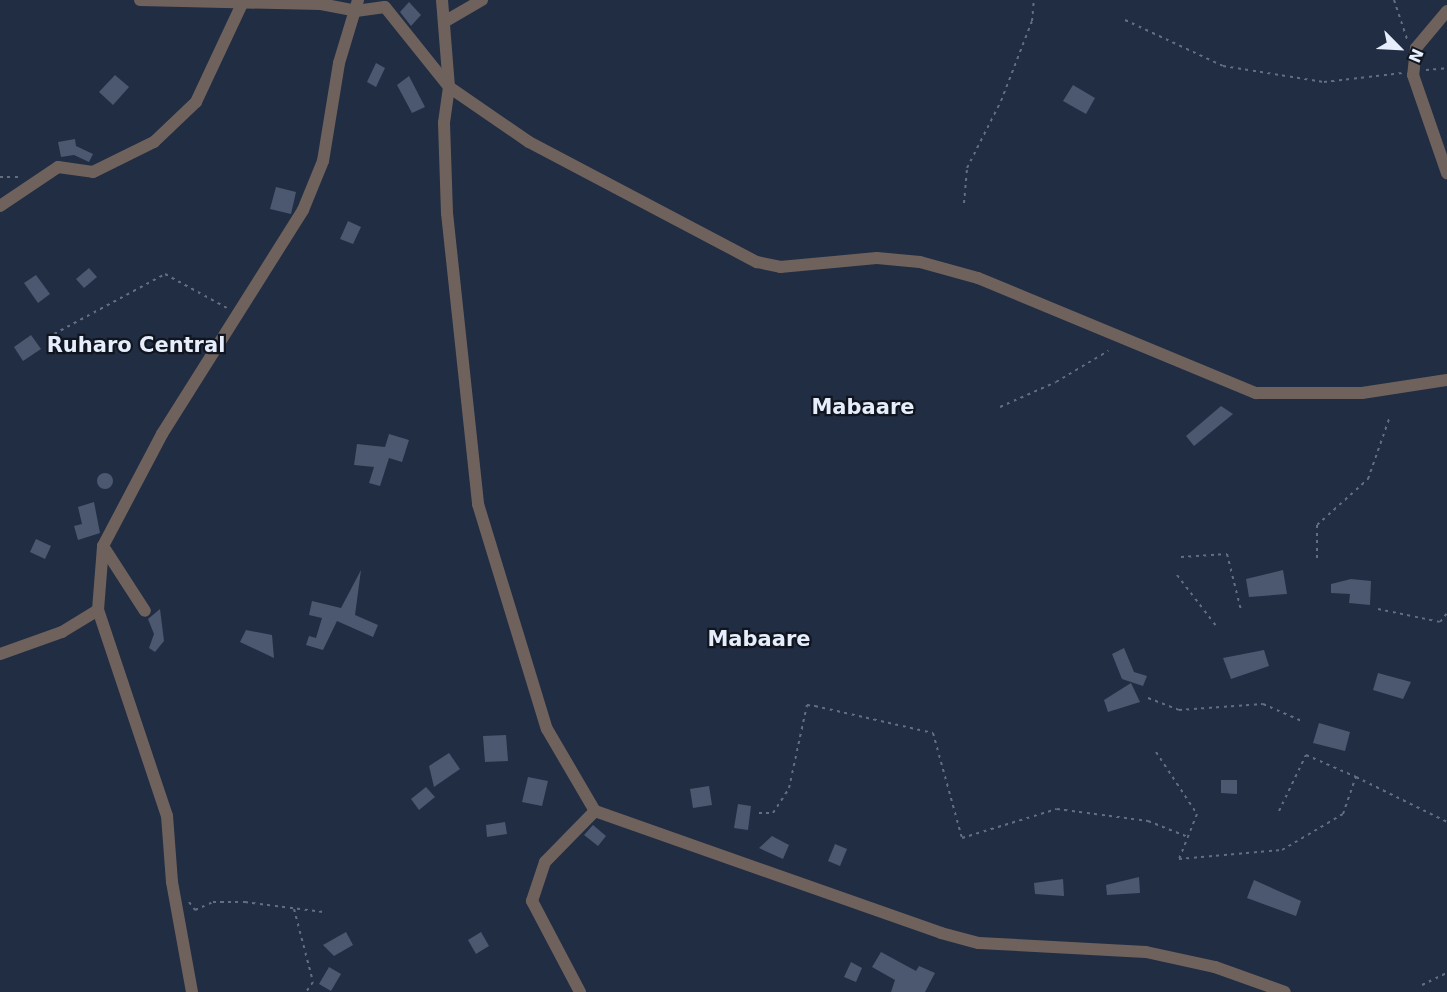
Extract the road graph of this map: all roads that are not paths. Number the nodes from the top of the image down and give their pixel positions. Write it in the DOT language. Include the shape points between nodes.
graph roads {
  1 [pos="140,0"];
  2 [pos="442,0"];
  3 [pos="482,0"];
  4 [pos="242,4"];
  5 [pos="357,5"];
  6 [pos="1447,11"];
  7 [pos="444,22"];
  8 [pos="449,87"];
  9 [pos="1447,173"];
  10 [pos="0,207"];
  11 [pos="1447,380"];
  12 [pos="103,546"];
  13 [pos="98,610"];
  14 [pos="145,611"];
  15 [pos="34,641"];
  16 [pos="0,654"];
  17 [pos="0,663"];
  18 [pos="596,811"];
  19 [pos="192,992"];
  20 [pos="580,992"];
  21 [pos="1285,992"];
  1 -- 4 [label="street"];
  2 -- 7 [label="street"];
  3 -- 7 [label="street"];
  4 -- 5 [label="street"];
  4 -- 10 [label="street" via="196,102 154,141 93,172 58,167"];
  5 -- 8 [label="street" via="385,7 395,15"];
  5 -- 12 [label="street" via="339,63 316,181 289,237 162,434"];
  6 -- 9 [label="street" via="1416,48 1413,75"];
  7 -- 8 [label="street"];
  8 -- 11 [label="street" via="529,142 757,262 780,267 877,258 920,262 978,278 1256,393 1362,393"];
  8 -- 18 [label="street" via="444,123 447,225 478,504 548,729"];
  12 -- 13 [label="street"];
  12 -- 14 [label="street"];
  13 -- 15 [label="street" via="62,632"];
  13 -- 19 [label="street" via="167,816 172,882"];
  15 -- 16 [label="street"];
  15 -- 17 [label="street"];
  18 -- 20 [label="street" via="545,862 532,901"];
  18 -- 21 [label="street" via="951,936 989,944 1146,952 1215,967"];
}
